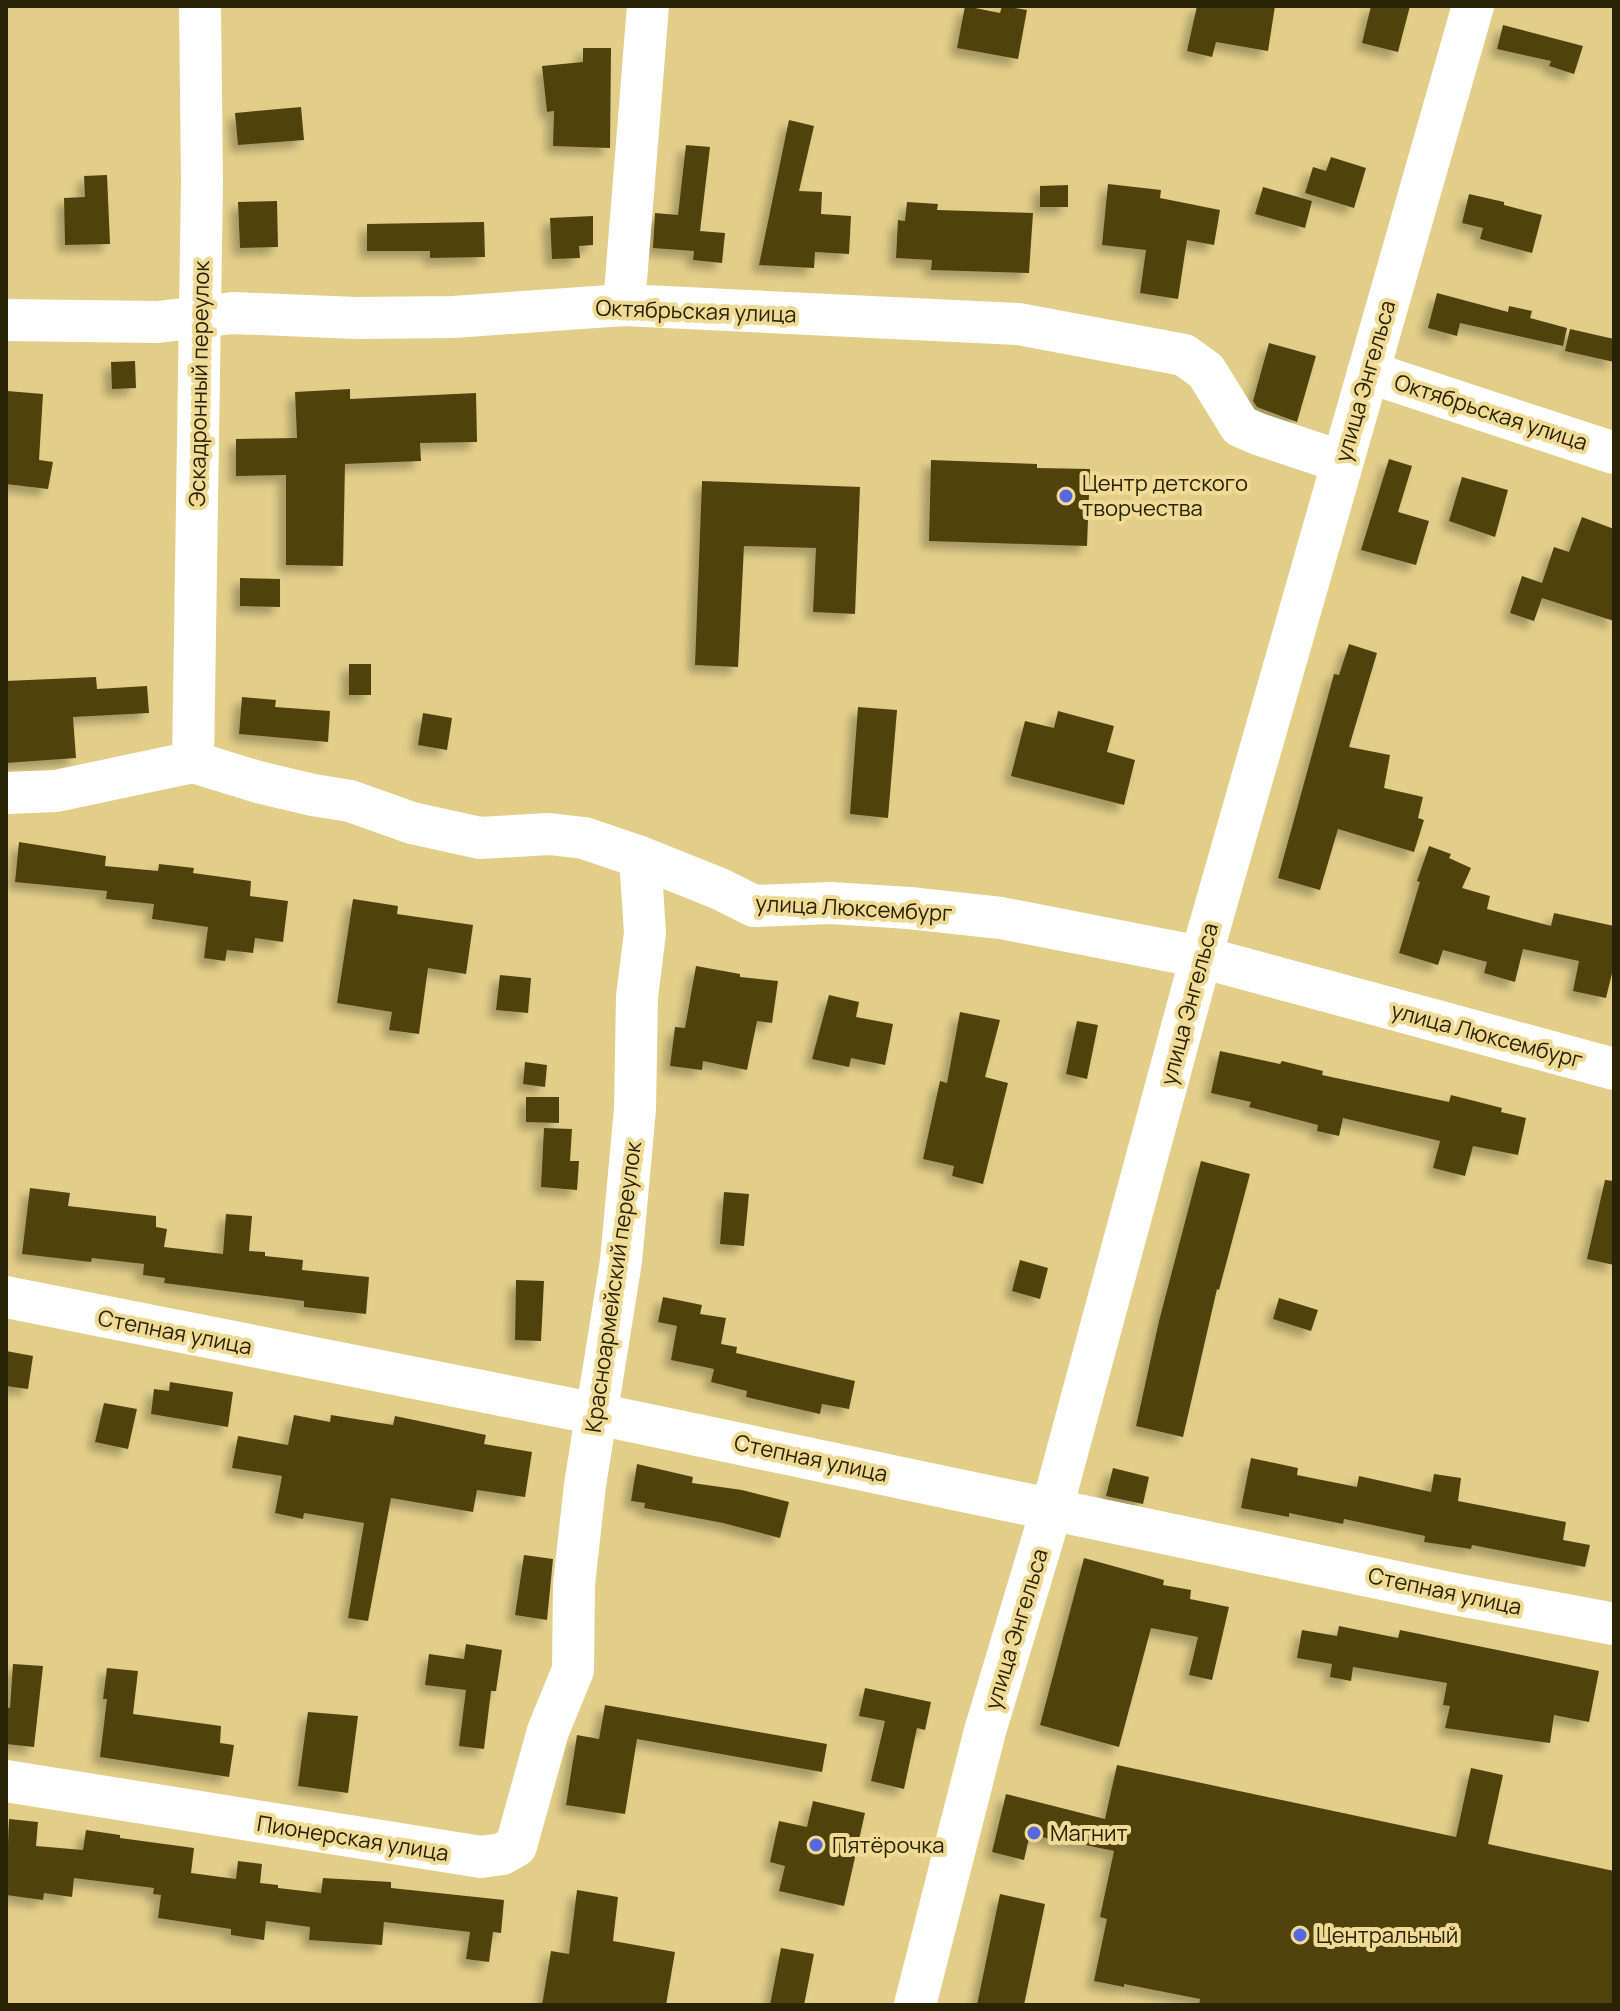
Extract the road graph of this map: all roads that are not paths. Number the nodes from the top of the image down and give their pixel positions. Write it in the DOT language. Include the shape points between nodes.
graph roads {
  1 [pos="200,6"];
  2 [pos="648,6"];
  3 [pos="1473,6"];
  4 [pos="624,305"];
  5 [pos="200,317"];
  6 [pos="6,320"];
  7 [pos="1368,372"];
  8 [pos="1614,453"];
  9 [pos="1342,462"];
  10 [pos="193,762"];
  11 [pos="6,793"];
  12 [pos="640,857"];
  13 [pos="1201,957"];
  14 [pos="1614,1069"];
  15 [pos="6,1297"];
  16 [pos="597,1414"];
  17 [pos="1052,1508"];
  18 [pos="1614,1624"];
  19 [pos="573,1670"];
  20 [pos="6,1781"];
  21 [pos="915,2005"];
  1 -- 5 [label="street, Эскадронный переулок"];
  2 -- 4 [label="street"];
  3 -- 7 [label="street, улица Энгельса"];
  4 -- 5 [label="street, Октябрьская улица" via="453,317"];
  4 -- 9 [label="street, Октябрьская улица" via="1018,324 1155,348 1184,355 1206,371 1240,426"];
  5 -- 6 [label="street, Октябрьская улица" via="158,322"];
  5 -- 10 [label="street, Эскадронный переулок"];
  7 -- 8 [label="street, Октябрьская улица"];
  7 -- 9 [label="street, улица Энгельса"];
  9 -- 13 [label="street, улица Энгельса"];
  10 -- 11 [label="street, улица Люксембург" via="56,791"];
  10 -- 12 [label="street, улица Люксембург" via="480,838 584,838"];
  12 -- 13 [label="street, улица Люксембург" via="754,906 831,903 1001,918"];
  12 -- 16 [label="street, Красноармейский переулок" via="645,933 637,997 635,1109 621,1261"];
  13 -- 14 [label="street, улица Люксембург"];
  13 -- 17 [label="street, улица Энгельса"];
  15 -- 16 [label="street, Степная улица"];
  16 -- 17 [label="street, Степная улица"];
  16 -- 19 [label="street, Красноармейский переулок" via="574,1584"];
  17 -- 18 [label="street, Степная улица"];
  17 -- 21 [label="street, улица Энгельса" via="985,1731"];
  19 -- 20 [label="street, Пионерская улица" via="548,1731 516,1846 502,1854 481,1857 403,1846"];
}
